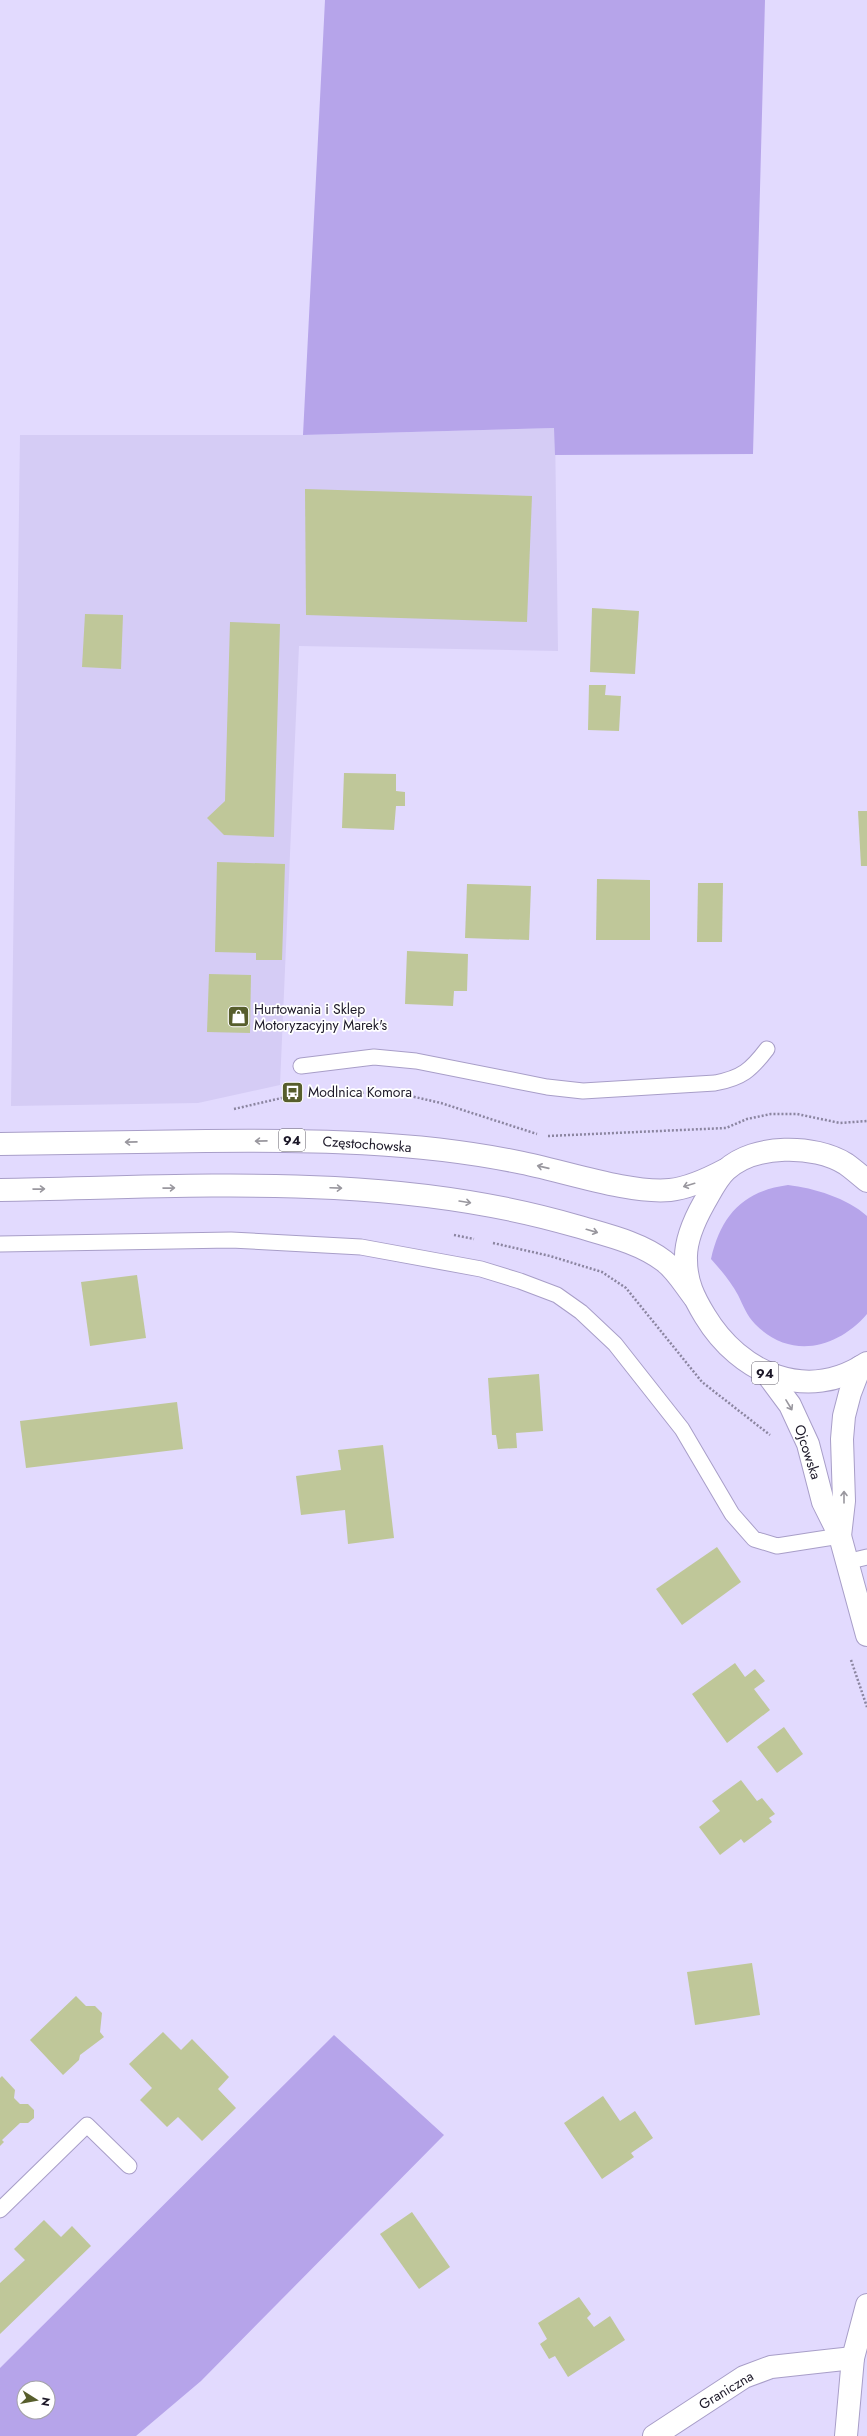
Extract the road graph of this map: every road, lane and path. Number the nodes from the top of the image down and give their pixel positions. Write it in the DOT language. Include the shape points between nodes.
graph roads {
  1 [pos="767,1049"];
  2 [pos="301,1066"];
  3 [pos="322,1090"];
  4 [pos="306,1092"];
  5 [pos="232,1110"];
  6 [pos="867,1121"];
  7 [pos="538,1134"];
  8 [pos="546,1136"];
  9 [pos="0,1144"];
  10 [pos="845,1164"];
  11 [pos="867,1168"];
  12 [pos="725,1170"];
  13 [pos="867,1181"];
  14 [pos="0,1190"];
  15 [pos="448,1234"];
  16 [pos="478,1240"];
  17 [pos="485,1241"];
  18 [pos="0,1244"];
  19 [pos="694,1297"];
  20 [pos="864,1365"];
  21 [pos="766,1374"];
  22 [pos="775,1439"];
  23 [pos="840,1536"];
  24 [pos="867,1556"];
  25 [pos="846,1562"];
  26 [pos="860,1591"];
  27 [pos="867,1635"];
  28 [pos="850,1655"];
  29 [pos="867,1707"];
  30 [pos="129,2166"];
  31 [pos="0,2210"];
  32 [pos="867,2305"];
  33 [pos="853,2358"];
  34 [pos="654,2436"];
  35 [pos="846,2436"];
  1 -- 2 [label="lane" via="754,1065 736,1079 715,1083 583,1091 546,1087 416,1061 374,1057"];
  3 -- 7 [label="path" via="406,1095 441,1103"];
  4 -- 5 [label="path"];
  6 -- 8 [label="path" via="840,1123 797,1114 771,1114 747,1119 726,1128"];
  12 -- 9 [label="main road, Częstochowska / 94, one-way" via="688,1186 654,1190 627,1187 517,1162 378,1142 304,1140"];
  10 -- 11 [label="main road, 94"];
  10 -- 12 [label="main road, 94" via="811,1152 772,1150"];
  10 -- 13 [label="main road, 94"];
  12 -- 19 [label="main road, 94" via="698,1213 689,1239 687,1276"];
  14 -- 19 [label="main road, 94, one-way" via="297,1186 410,1193 492,1206 551,1219 625,1241 664,1261 677,1273"];
  15 -- 16 [label="path"];
  17 -- 22 [label="path" via="550,1256 602,1272 626,1288 702,1382"];
  18 -- 23 [label="lane" via="231,1240 361,1247 481,1269 520,1281 557,1294 581,1312 615,1344 682,1429 732,1514 754,1539 777,1546"];
  19 -- 21 [label="main road, 94" via="710,1325 736,1354"];
  20 -- 21 [label="main road, 94" via="841,1376 818,1380 799,1381"];
  23 -- 20 [label="main road, Ojcowska, one-way" via="844,1501 844,1416 850,1393"];
  21 -- 23 [label="main road, Ojcowska, one-way" via="780,1390 800,1424 808,1444 823,1502"];
  23 -- 25 [label="main road, Ojcowska"];
  24 -- 25 [label="lane"];
  25 -- 26 [label="main road, Ojcowska"];
  26 -- 27 [label="main road, Ojcowska"];
  28 -- 29 [label="path"];
  30 -- 31 [label="lane" via="87,2125"];
  32 -- 33 [label="main road"];
  33 -- 34 [label="main road, Graniczna" via="758,2370"];
  33 -- 35 [label="main road"];
}
